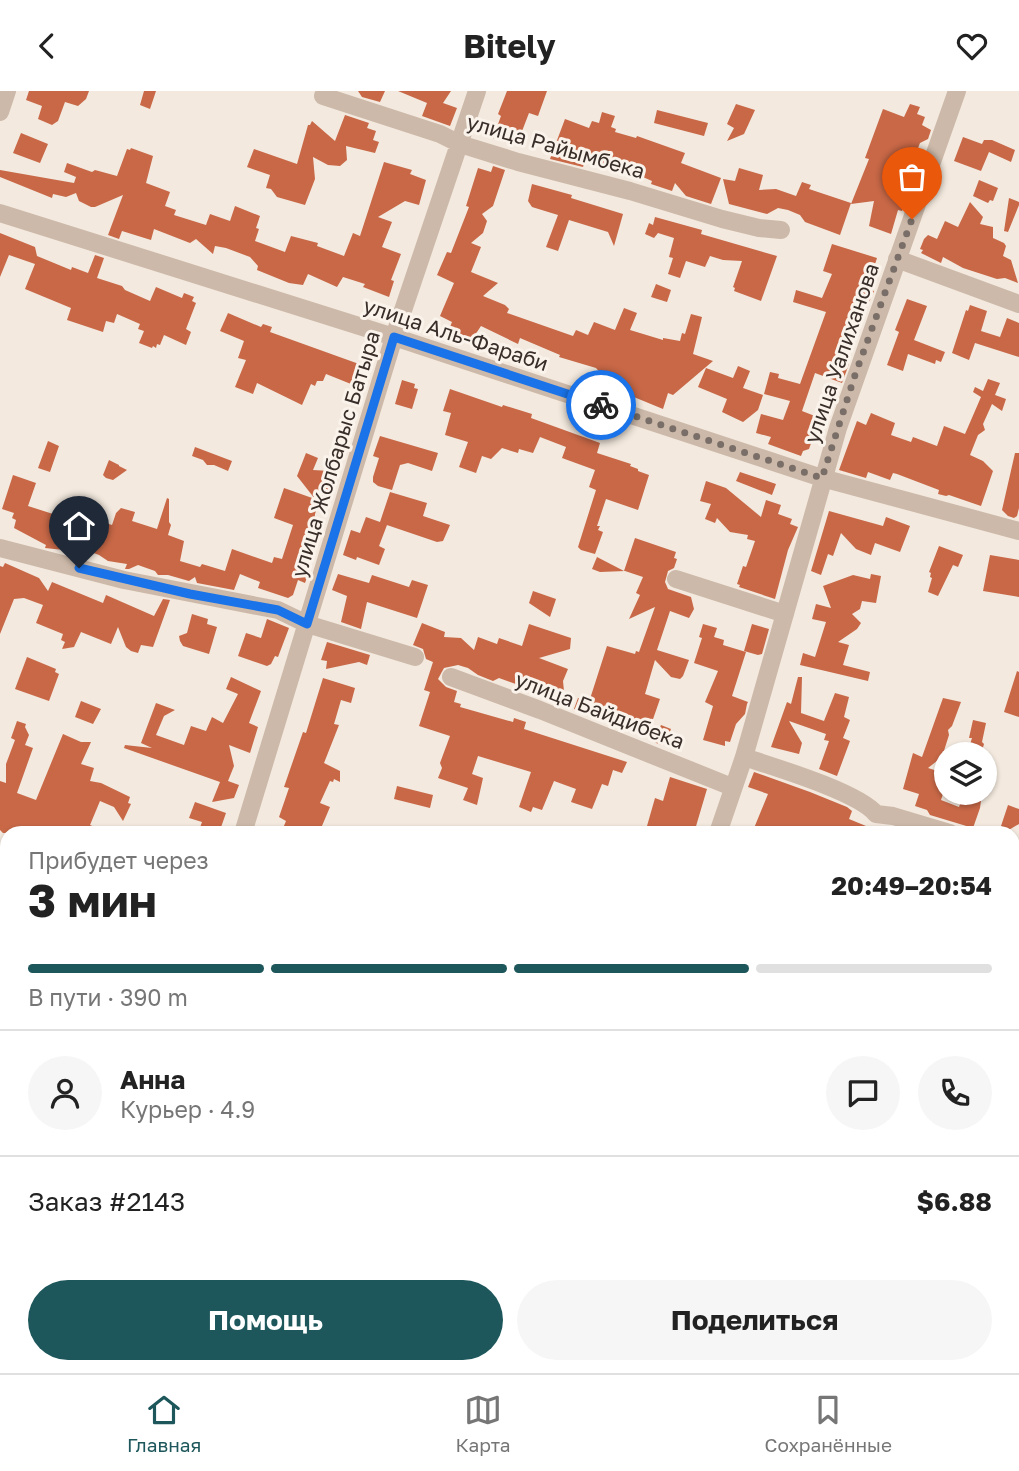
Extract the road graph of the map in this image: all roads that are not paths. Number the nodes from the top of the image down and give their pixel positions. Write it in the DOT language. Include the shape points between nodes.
graph roads {
  1 [pos="7,91"];
  2 [pos="477,91"];
  3 [pos="957,91"];
  4 [pos="323,96"];
  5 [pos="0,113"];
  6 [pos="460,144"];
  7 [pos="0,213"];
  8 [pos="781,230"];
  9 [pos="897,259"];
  10 [pos="1019,304"];
  11 [pos="394,337"];
  12 [pos="822,478"];
  13 [pos="1019,531"];
  14 [pos="0,548"];
  15 [pos="676,579"];
  16 [pos="785,614"];
  17 [pos="307,624"];
  18 [pos="415,657"];
  19 [pos="451,677"];
  20 [pos="744,757"];
  21 [pos="732,787"];
  22 [pos="245,826"];
  23 [pos="720,826"];
  24 [pos="927,826"];
  1 -- 5 [label="street"];
  2 -- 6 [label="street, улица Жолбарыс Батыра"];
  3 -- 9 [label="street, улица Уалиханова"];
  4 -- 6 [label="street, улица Райымбека"];
  6 -- 8 [label="street, улица Райымбека" via="722,219"];
  6 -- 11 [label="street, улица Жолбарыс Батыра"];
  7 -- 11 [label="street, улица Аль-Фараби"];
  9 -- 10 [label="street"];
  9 -- 12 [label="street, улица Уалиханова"];
  11 -- 12 [label="street, улица Аль-Фараби"];
  11 -- 17 [label="street, улица Жолбарыс Батыра"];
  12 -- 13 [label="street, улица Аль-Фараби"];
  12 -- 16 [label="street, улица Уалиханова"];
  14 -- 17 [label="street" via="124,580 278,610"];
  15 -- 16 [label="street"];
  16 -- 20 [label="street, улица Уалиханова"];
  17 -- 18 [label="street"];
  17 -- 22 [label="street, улица Жолбарыс Батыра"];
  19 -- 21 [label="street, улица Байдибека"];
  20 -- 21 [label="street, улица Уалиханова"];
  20 -- 24 [label="street" via="861,802 876,814"];
  21 -- 23 [label="street, улица Уалиханова"];
}
